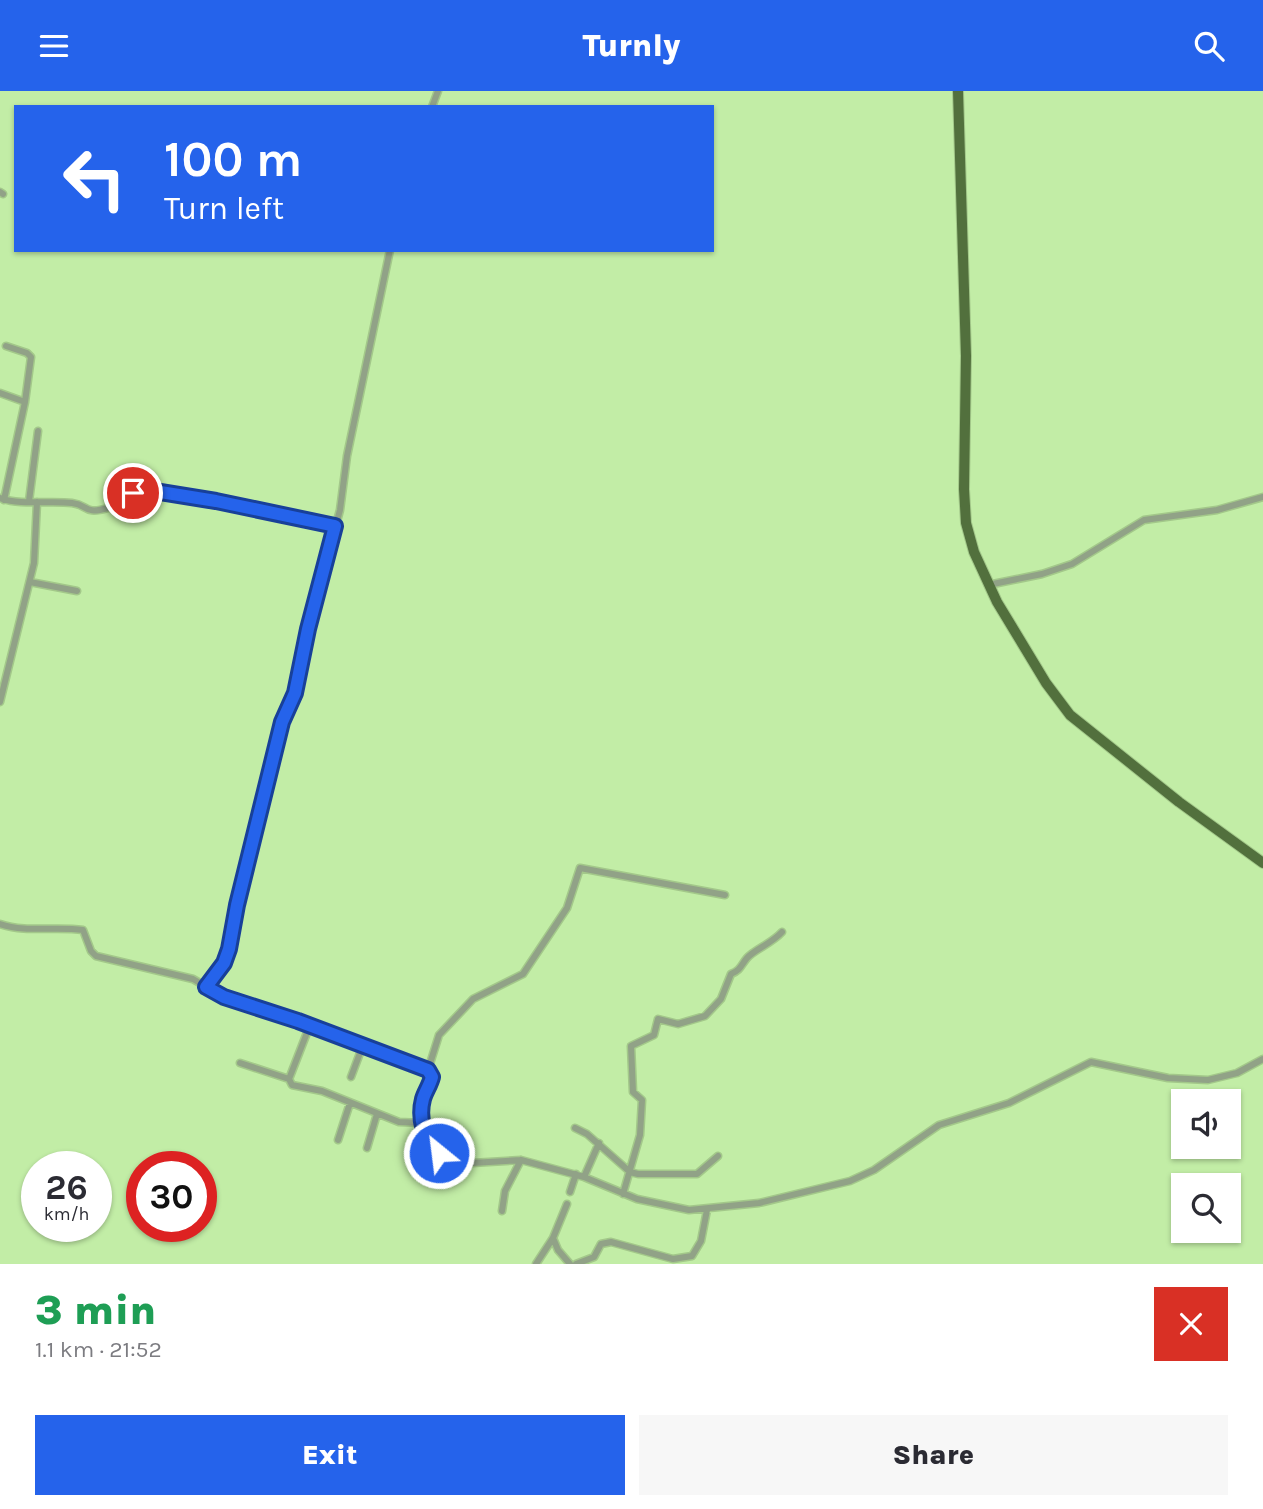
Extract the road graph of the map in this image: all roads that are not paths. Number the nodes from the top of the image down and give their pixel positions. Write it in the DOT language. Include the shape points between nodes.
graph roads {
  1 [pos="958,91"];
  2 [pos="390,252"];
  3 [pos="6,346"];
  4 [pos="0,393"];
  5 [pos="24,402"];
  6 [pos="38,431"];
  7 [pos="1263,496"];
  8 [pos="2,499"];
  9 [pos="29,501"];
  10 [pos="37,502"];
  11 [pos="335,526"];
  12 [pos="30,582"];
  13 [pos="988,585"];
  14 [pos="77,591"];
  15 [pos="0,702"];
  16 [pos="1263,863"];
  17 [pos="725,895"];
  18 [pos="0,925"];
  19 [pos="782,932"];
  20 [pos="206,987"];
  21 [pos="310,1025"];
  22 [pos="363,1045"];
  23 [pos="1263,1059"];
  24 [pos="240,1063"];
  25 [pos="428,1070"];
  26 [pos="351,1077"];
  27 [pos="289,1079"];
  28 [pos="350,1103"];
  29 [pos="377,1114"];
  30 [pos="423,1123"];
  31 [pos="575,1128"];
  32 [pos="338,1140"];
  33 [pos="598,1143"];
  34 [pos="367,1148"];
  35 [pos="718,1156"];
  36 [pos="521,1160"];
  37 [pos="630,1171"];
  38 [pos="576,1174"];
  39 [pos="584,1177"];
  40 [pos="570,1192"];
  41 [pos="624,1194"];
  42 [pos="567,1204"];
  43 [pos="707,1210"];
  44 [pos="502,1211"];
  45 [pos="553,1238"];
  46 [pos="536,1264"];
  47 [pos="570,1264"];
  48 [pos="576,1264"];
  1 -- 13 [label="main road" via="966,356 964,507 971,544"];
  2 -- 11 [label="street"];
  3 -- 5 [label="street" via="31,357"];
  4 -- 5 [label="street"];
  5 -- 8 [label="street"];
  6 -- 9 [label="street"];
  7 -- 13 [label="street" via="1217,510 1144,520 1072,564"];
  8 -- 9 [label="street"];
  9 -- 10 [label="street"];
  10 -- 11 [label="street" via="74,503 94,511 148,490"];
  10 -- 12 [label="street"];
  11 -- 20 [label="street" via="295,693 279,734 229,949"];
  12 -- 14 [label="street"];
  12 -- 15 [label="street"];
  13 -- 16 [label="main road" via="1070,715"];
  17 -- 25 [label="street" via="580,868 567,908 523,974 473,999 439,1035"];
  18 -- 20 [label="street" via="80,929 96,956 185,977"];
  19 -- 37 [label="street" via="731,974 721,999 709,1013 678,1024 659,1019 654,1035 631,1046 633,1092 642,1100 643,1111"];
  20 -- 21 [label="street"];
  21 -- 22 [label="street"];
  21 -- 27 [label="street"];
  22 -- 25 [label="street"];
  22 -- 26 [label="street"];
  23 -- 43 [label="street" via="1244,1071 1208,1080 1168,1078 1091,1062 1009,1103 939,1125 850,1181"];
  24 -- 27 [label="street"];
  25 -- 30 [label="street" via="432,1077 423,1100"];
  27 -- 28 [label="street" via="292,1085"];
  28 -- 29 [label="street"];
  28 -- 32 [label="street"];
  29 -- 30 [label="street"];
  29 -- 34 [label="street"];
  30 -- 36 [label="street" via="429,1144 459,1161"];
  31 -- 33 [label="street"];
  33 -- 37 [label="street"];
  33 -- 39 [label="street"];
  35 -- 37 [label="street" via="707,1168 687,1176"];
  36 -- 38 [label="street"];
  36 -- 44 [label="street" via="505,1191"];
  37 -- 41 [label="street"];
  38 -- 39 [label="street"];
  38 -- 40 [label="street"];
  39 -- 41 [label="street"];
  41 -- 43 [label="street" via="670,1208"];
  42 -- 45 [label="street"];
  43 -- 48 [label="street" via="701,1241 692,1256 673,1259 611,1242 601,1244 594,1257"];
  45 -- 46 [label="street"];
  45 -- 47 [label="street"];
}
